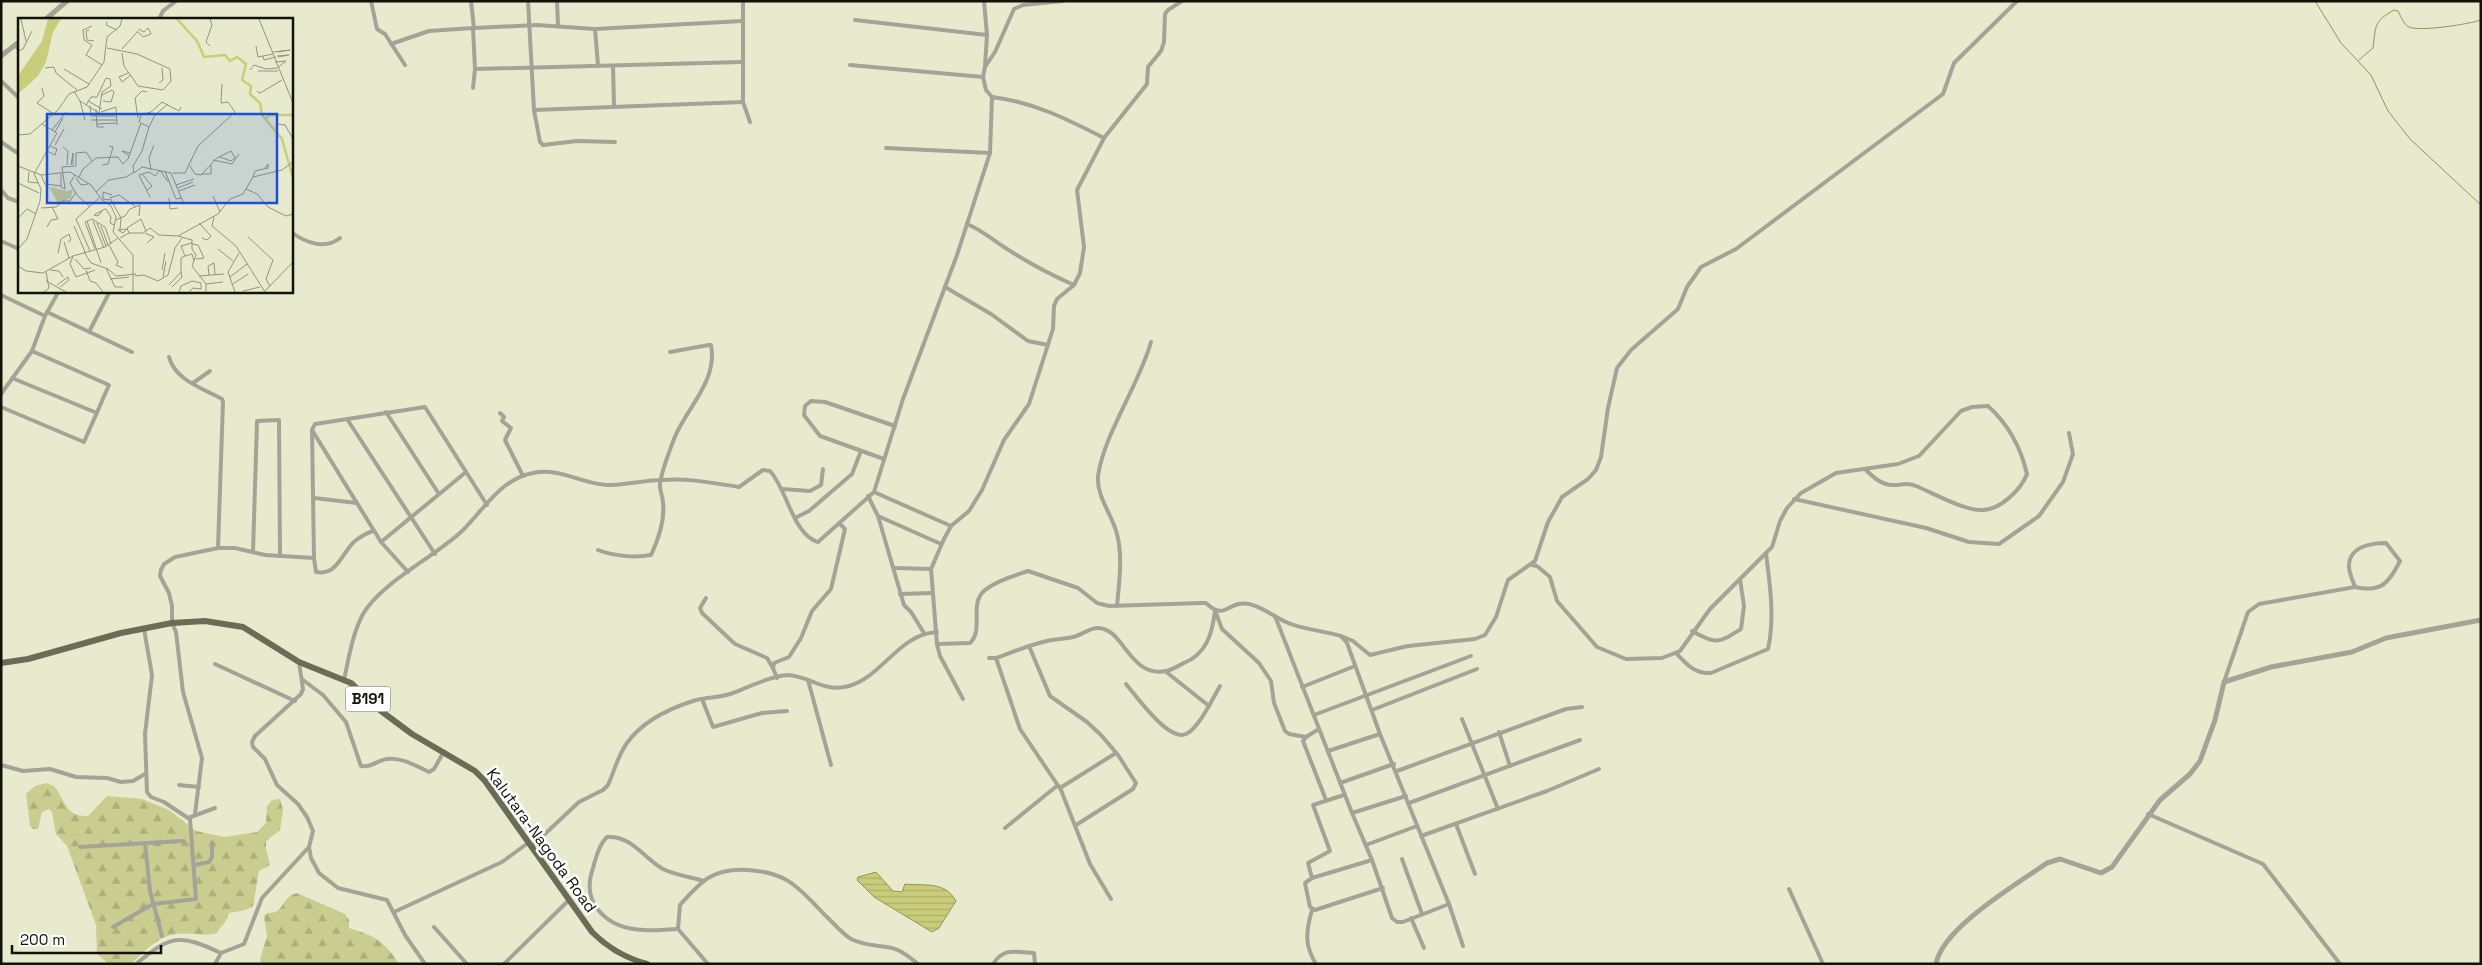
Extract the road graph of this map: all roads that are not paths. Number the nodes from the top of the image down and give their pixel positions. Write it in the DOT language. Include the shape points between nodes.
graph roads {
  1 [pos="67,1"];
  2 [pos="176,1"];
  3 [pos="370,1"];
  4 [pos="471,1"];
  5 [pos="528,1"];
  6 [pos="557,1"];
  7 [pos="743,1"];
  8 [pos="984,1"];
  9 [pos="1063,1"];
  10 [pos="1182,1"];
  11 [pos="2017,1"];
  12 [pos="47,18"];
  13 [pos="159,18"];
  14 [pos="855,20"];
  15 [pos="742,21"];
  16 [pos="529,26"];
  17 [pos="558,26"];
  18 [pos="473,28"];
  19 [pos="595,29"];
  20 [pos="987,35"];
  21 [pos="391,44"];
  22 [pos="17,46"];
  23 [pos="1,56"];
  24 [pos="742,62"];
  25 [pos="405,65"];
  26 [pos="598,65"];
  27 [pos="850,65"];
  28 [pos="613,66"];
  29 [pos="531,67"];
  30 [pos="985,67"];
  31 [pos="475,68"];
  32 [pos="983,77"];
  33 [pos="1,81"];
  34 [pos="473,88"];
  35 [pos="18,97"];
  36 [pos="992,97"];
  37 [pos="743,102"];
  38 [pos="614,106"];
  39 [pos="534,110"];
  40 [pos="750,122"];
  41 [pos="1104,138"];
  42 [pos="1,142"];
  43 [pos="615,142"];
  44 [pos="886,148"];
  45 [pos="18,153"];
  46 [pos="990,153"];
  47 [pos="2,192"];
  48 [pos="18,202"];
  49 [pos="968,224"];
  50 [pos="292,232"];
  51 [pos="340,238"];
  52 [pos="1,241"];
  53 [pos="18,249"];
  54 [pos="1074,285"];
  55 [pos="945,287"];
  56 [pos="58,292"];
  57 [pos="109,292"];
  58 [pos="1,295"];
  59 [pos="46,314"];
  60 [pos="89,332"];
  61 [pos="1151,342"];
  62 [pos="1048,345"];
  63 [pos="32,352"];
  64 [pos="132,352"];
  65 [pos="670,352"];
  66 [pos="169,357"];
  67 [pos="210,371"];
  68 [pos="12,378"];
  69 [pos="193,383"];
  70 [pos="1,385"];
  71 [pos="6,387"];
  72 [pos="1,394"];
  73 [pos="1,407"];
  74 [pos="386,412"];
  75 [pos="97,413"];
  76 [pos="500,413"];
  77 [pos="347,419"];
  78 [pos="895,426"];
  79 [pos="312,430"];
  80 [pos="2069,433"];
  81 [pos="861,451"];
  82 [pos="884,459"];
  83 [pos="823,468"];
  84 [pos="1865,468"];
  85 [pos="466,472"];
  86 [pos="523,476"];
  87 [pos="662,480"];
  88 [pos="782,488"];
  89 [pos="874,492"];
  90 [pos="439,494"];
  91 [pos="868,496"];
  92 [pos="314,498"];
  93 [pos="1794,498"];
  94 [pos="357,503"];
  95 [pos="487,505"];
  96 [pos="878,516"];
  97 [pos="410,517"];
  98 [pos="796,518"];
  99 [pos="838,523"];
  100 [pos="952,526"];
  101 [pos="374,531"];
  102 [pos="381,542"];
  103 [pos="941,544"];
  104 [pos="218,548"];
  105 [pos="598,550"];
  106 [pos="253,552"];
  107 [pos="1766,553"];
  108 [pos="435,554"];
  109 [pos="280,556"];
  110 [pos="314,558"];
  111 [pos="1532,565"];
  112 [pos="894,568"];
  113 [pos="930,569"];
  114 [pos="408,572"];
  115 [pos="1740,579"];
  116 [pos="2354,587"];
  117 [pos="932,593"];
  118 [pos="900,594"];
  119 [pos="706,598"];
  120 [pos="1118,606"];
  121 [pos="1215,611"];
  122 [pos="1275,616"];
  123 [pos="2481,620"];
  124 [pos="172,623"];
  125 [pos="144,629"];
  126 [pos="1692,631"];
  127 [pos="937,632"];
  128 [pos="924,633"];
  129 [pos="1341,636"];
  130 [pos="937,644"];
  131 [pos="1030,646"];
  132 [pos="1676,653"];
  133 [pos="1471,656"];
  134 [pos="989,658"];
  135 [pos="996,658"];
  136 [pos="300,662"];
  137 [pos="1,663"];
  138 [pos="215,664"];
  139 [pos="1355,666"];
  140 [pos="773,668"];
  141 [pos="1477,669"];
  142 [pos="1165,671"];
  143 [pos="777,678"];
  144 [pos="303,680"];
  145 [pos="344,680"];
  146 [pos="808,680"];
  147 [pos="2224,682"];
  148 [pos="1126,684"];
  149 [pos="1220,686"];
  150 [pos="1302,687"];
  151 [pos="1366,695"];
  152 [pos="702,699"];
  153 [pos="963,699"];
  154 [pos="295,701"];
  155 [pos="1208,706"];
  156 [pos="1582,707"];
  157 [pos="787,710"];
  158 [pos="1372,710"];
  159 [pos="1314,715"];
  160 [pos="1462,719"];
  161 [pos="1319,729"];
  162 [pos="1498,732"];
  163 [pos="1380,734"];
  164 [pos="1306,737"];
  165 [pos="1580,740"];
  166 [pos="1471,743"];
  167 [pos="1328,751"];
  168 [pos="443,753"];
  169 [pos="1116,753"];
  170 [pos="1394,764"];
  171 [pos="1,765"];
  172 [pos="831,765"];
  173 [pos="1510,766"];
  174 [pos="1599,769"];
  175 [pos="1397,771"];
  176 [pos="145,774"];
  177 [pos="1484,776"];
  178 [pos="1340,783"];
  179 [pos="179,784"];
  180 [pos="1059,786"];
  181 [pos="199,787"];
  182 [pos="1344,795"];
  183 [pos="1406,796"];
  184 [pos="1326,800"];
  185 [pos="1409,803"];
  186 [pos="215,808"];
  187 [pos="1498,809"];
  188 [pos="1352,813"];
  189 [pos="195,814"];
  190 [pos="2148,814"];
  191 [pos="190,819"];
  192 [pos="1456,824"];
  193 [pos="1076,825"];
  194 [pos="1418,826"];
  195 [pos="1005,828"];
  196 [pos="1421,836"];
  197 [pos="183,841"];
  198 [pos="145,843"];
  199 [pos="212,843"];
  200 [pos="530,845"];
  201 [pos="1366,845"];
  202 [pos="80,847"];
  203 [pos="309,847"];
  204 [pos="1402,859"];
  205 [pos="1372,860"];
  206 [pos="194,865"];
  207 [pos="1475,874"];
  208 [pos="1312,878"];
  209 [pos="704,881"];
  210 [pos="1383,888"];
  211 [pos="1789,889"];
  212 [pos="570,898"];
  213 [pos="1111,899"];
  214 [pos="153,904"];
  215 [pos="1450,904"];
  216 [pos="1312,910"];
  217 [pos="394,912"];
  218 [pos="1422,914"];
  219 [pos="1411,918"];
  220 [pos="113,927"];
  221 [pos="434,927"];
  222 [pos="678,929"];
  223 [pos="162,936"];
  224 [pos="1462,946"];
  225 [pos="1424,948"];
  226 [pos="221,953"];
  227 [pos="136,964"];
  228 [pos="215,964"];
  229 [pos="425,964"];
  230 [pos="466,964"];
  231 [pos="504,964"];
  232 [pos="647,964"];
  233 [pos="708,964"];
  234 [pos="918,964"];
  235 [pos="993,964"];
  236 [pos="1035,964"];
  237 [pos="1316,964"];
  238 [pos="1823,964"];
  239 [pos="1936,964"];
  240 [pos="2340,964"];
  1 -- 12 [label="street"];
  2 -- 13 [label="street"];
  3 -- 21 [label="street" via="377,29"];
  4 -- 18 [label="street"];
  5 -- 16 [label="street"];
  6 -- 17 [label="street"];
  7 -- 15 [label="street"];
  8 -- 20 [label="street"];
  9 -- 30 [label="street" via="1022,5 1014,9"];
  10 -- 41 [label="street" via="1166,14 1164,42 1148,67 1148,84"];
  11 -- 111 [label="street" via="1954,63 1943,94 1736,249 1701,268 1687,287 1678,309 1631,350 1617,368 1596,470 1562,497 1548,522"];
  14 -- 20 [label="street"];
  15 -- 19 [label="street"];
  15 -- 24 [label="street"];
  16 -- 17 [label="street"];
  16 -- 18 [label="street"];
  16 -- 29 [label="street"];
  17 -- 19 [label="street"];
  18 -- 21 [label="street" via="429,31"];
  18 -- 31 [label="street"];
  19 -- 26 [label="street"];
  20 -- 30 [label="street"];
  21 -- 25 [label="street"];
  22 -- 23 [label="street"];
  24 -- 28 [label="street"];
  24 -- 37 [label="street"];
  26 -- 28 [label="street"];
  26 -- 29 [label="street"];
  27 -- 32 [label="street"];
  28 -- 38 [label="street"];
  29 -- 31 [label="street"];
  29 -- 39 [label="street"];
  30 -- 32 [label="street"];
  31 -- 34 [label="street"];
  32 -- 36 [label="street" via="986,90"];
  33 -- 35 [label="street"];
  36 -- 41 [label="street" via="1018,100 1046,110"];
  36 -- 46 [label="street"];
  37 -- 38 [label="street"];
  37 -- 40 [label="street"];
  38 -- 39 [label="street"];
  39 -- 43 [label="street" via="543,145 577,141"];
  41 -- 54 [label="street" via="1076,190 1084,247 1080,273"];
  42 -- 45 [label="street"];
  44 -- 46 [label="street"];
  46 -- 49 [label="street"];
  47 -- 48 [label="street"];
  49 -- 54 [label="street" via="1044,272"];
  49 -- 55 [label="street"];
  50 -- 51 [label="street" via="318,245 331,245"];
  52 -- 53 [label="street"];
  54 -- 62 [label="street" via="1057,299"];
  55 -- 62 [label="street" via="1028,341"];
  55 -- 78 [label="street"];
  56 -- 59 [label="street"];
  57 -- 60 [label="street"];
  58 -- 59 [label="street"];
  59 -- 60 [label="street"];
  59 -- 63 [label="street"];
  60 -- 64 [label="street"];
  61 -- 120 [label="street" via="1108,444 1098,477 1099,488 1118,534"];
  62 -- 100 [label="street" via="1030,404 1004,440 969,511"];
  63 -- 68 [label="street"];
  63 -- 75 [label="street" via="109,385"];
  65 -- 87 [label="street" via="711,345 713,355 711,374 680,425"];
  66 -- 69 [label="street" via="179,376"];
  67 -- 69 [label="street"];
  68 -- 71 [label="street"];
  68 -- 75 [label="street"];
  69 -- 104 [label="street" via="222,398 223,402"];
  70 -- 71 [label="street"];
  71 -- 72 [label="street"];
  73 -- 75 [label="street" via="84,442"];
  74 -- 77 [label="street"];
  74 -- 85 [label="street" via="425,407"];
  74 -- 90 [label="street"];
  76 -- 86 [label="street" via="504,418 502,421 511,428 505,440"];
  77 -- 79 [label="street" via="315,424"];
  77 -- 97 [label="street"];
  78 -- 81 [label="street" via="825,402 811,401 805,406 804,415 820,436"];
  78 -- 82 [label="street"];
  79 -- 92 [label="street"];
  79 -- 94 [label="street"];
  80 -- 93 [label="street" via="2073,454 2064,482 2039,516 1999,544 1969,542 1926,528"];
  81 -- 82 [label="street"];
  81 -- 98 [label="street" via="852,474 809,511"];
  82 -- 89 [label="street"];
  83 -- 88 [label="street" via="821,485 816,489"];
  84 -- 84 [label="street" via="1898,464 1918,456 1961,412 1988,406 2012,435 2027,474 2024,484 2015,494 1982,511 1907,483 1884,484"];
  84 -- 93 [label="street" via="1836,473"];
  85 -- 90 [label="street"];
  85 -- 95 [label="street"];
  86 -- 87 [label="street" via="532,472 554,472 605,485"];
  86 -- 95 [label="street" via="497,491"];
  87 -- 88 [label="street" via="698,480 739,487 763,470 770,471"];
  87 -- 105 [label="street" via="662,524 651,554 608,554"];
  88 -- 98 [label="street"];
  89 -- 91 [label="street"];
  89 -- 100 [label="street"];
  90 -- 97 [label="street"];
  91 -- 96 [label="street"];
  91 -- 99 [label="street"];
  92 -- 94 [label="street"];
  92 -- 110 [label="street"];
  93 -- 107 [label="street" via="1780,521 1772,547"];
  94 -- 101 [label="street"];
  95 -- 108 [label="street"];
  96 -- 103 [label="street"];
  96 -- 112 [label="street"];
  97 -- 102 [label="street"];
  97 -- 108 [label="street"];
  98 -- 99 [label="street" via="808,538 818,542"];
  99 -- 140 [label="street" via="845,529 831,589 812,611 789,657 774,663"];
  100 -- 103 [label="street"];
  101 -- 102 [label="street"];
  101 -- 110 [label="street" via="354,542 340,563 330,570 317,573"];
  102 -- 114 [label="street"];
  103 -- 113 [label="street"];
  104 -- 106 [label="street"];
  104 -- 124 [label="street" via="180,555 164,564 160,576 169,593"];
  106 -- 109 [label="street"];
  106 -- 109 [label="street" via="257,421 279,420"];
  107 -- 115 [label="street"];
  107 -- 132 [label="street" via="1773,607 1768,649 1711,673 1691,668"];
  108 -- 114 [label="street"];
  109 -- 110 [label="street"];
  111 -- 129 [label="street" via="1508,580 1496,617 1485,635 1480,637 1408,646 1370,656 1353,641"];
  111 -- 132 [label="street" via="1550,577 1557,601 1597,647 1626,659 1654,659"];
  112 -- 113 [label="street"];
  112 -- 118 [label="street"];
  113 -- 117 [label="street"];
  114 -- 145 [label="street" via="383,591 364,613 352,638"];
  115 -- 126 [label="street"];
  115 -- 126 [label="street" via="1744,606 1741,629 1722,641 1713,642"];
  116 -- 116 [label="street" via="2370,591 2390,581 2400,561 2386,543 2368,543 2352,555 2348,565"];
  116 -- 147 [label="street" via="2259,604 2248,612"];
  117 -- 118 [label="street"];
  117 -- 127 [label="street"];
  118 -- 128 [label="street"];
  119 -- 140 [label="street" via="700,608 702,613 735,644 768,658"];
  120 -- 121 [label="street" via="1206,603"];
  120 -- 130 [label="street" via="1097,603 1078,588 1028,571 998,583 981,595 977,606 976,634 970,643"];
  121 -- 122 [label="street" via="1247,604"];
  121 -- 142 [label="street" via="1213,628 1202,652 1195,659"];
  121 -- 164 [label="street" via="1222,628 1259,663 1271,681 1274,703 1285,731"];
  122 -- 129 [label="street" via="1291,624"];
  122 -- 150 [label="street"];
  123 -- 147 [label="street" via="2386,638 2352,652 2271,667"];
  124 -- 125 [label="main road, Kalutara-Nagoda Road / B191"];
  124 -- 136 [label="main road, Kalutara-Nagoda Road / B191" via="205,621 243,627"];
  124 -- 181 [label="street" via="176,632 183,692 202,758"];
  125 -- 137 [label="main road, Kalutara-Nagoda Road / B191"];
  125 -- 176 [label="street" via="152,675 145,734"];
  126 -- 132 [label="street"];
  127 -- 128 [label="street"];
  127 -- 130 [label="street"];
  128 -- 146 [label="street" via="886,660 874,674 851,686 833,689"];
  129 -- 139 [label="street"];
  130 -- 153 [label="street"];
  131 -- 135 [label="street"];
  131 -- 142 [label="street" via="1100,628 1111,633 1137,664"];
  131 -- 169 [label="street" via="1050,696 1087,722"];
  133 -- 151 [label="street"];
  134 -- 135 [label="street"];
  135 -- 180 [label="street" via="1020,729"];
  136 -- 144 [label="street"];
  136 -- 145 [label="main road, Kalutara-Nagoda Road / B191"];
  138 -- 154 [label="street"];
  139 -- 150 [label="street"];
  139 -- 151 [label="street"];
  140 -- 143 [label="street"];
  141 -- 158 [label="street"];
  142 -- 155 [label="street"];
  143 -- 146 [label="street" via="784,675"];
  143 -- 152 [label="street" via="723,696"];
  144 -- 154 [label="street" via="303,689"];
  144 -- 168 [label="street" via="323,695 346,722 361,766 389,758 429,772"];
  145 -- 168 [label="main road, Kalutara-Nagoda Road / B191" via="352,683 389,717"];
  146 -- 172 [label="street"];
  147 -- 190 [label="street" via="2200,761"];
  148 -- 155 [label="street" via="1165,728 1177,735 1186,734 1195,726"];
  149 -- 155 [label="street"];
  150 -- 159 [label="street"];
  151 -- 158 [label="street"];
  151 -- 159 [label="street"];
  152 -- 157 [label="street" via="713,727 762,713"];
  152 -- 200 [label="street" via="666,710 643,726 626,743 608,785 579,802"];
  154 -- 203 [label="street" via="255,736 252,745 265,759 277,785 304,811 313,832"];
  156 -- 162 [label="street" via="1566,708"];
  158 -- 163 [label="street"];
  159 -- 161 [label="street"];
  160 -- 166 [label="street"];
  161 -- 164 [label="street"];
  161 -- 167 [label="street"];
  162 -- 166 [label="street"];
  162 -- 173 [label="street"];
  163 -- 167 [label="street"];
  163 -- 170 [label="street"];
  164 -- 184 [label="street" via="1303,741"];
  165 -- 173 [label="street"];
  166 -- 175 [label="street"];
  166 -- 177 [label="street"];
  167 -- 178 [label="street"];
  168 -- 200 [label="main road, Kalutara-Nagoda Road / B191" via="475,771 485,781"];
  169 -- 180 [label="street"];
  169 -- 193 [label="street" via="1135,786"];
  170 -- 175 [label="street"];
  170 -- 178 [label="street"];
  171 -- 176 [label="street" via="24,771 50,769 76,777 108,778 121,782 133,781"];
  173 -- 177 [label="street"];
  174 -- 187 [label="street"];
  175 -- 183 [label="street"];
  176 -- 191 [label="street" via="147,792 151,797"];
  177 -- 185 [label="street"];
  177 -- 187 [label="street"];
  178 -- 182 [label="street"];
  179 -- 181 [label="street"];
  180 -- 193 [label="street"];
  180 -- 195 [label="street"];
  181 -- 189 [label="street"];
  182 -- 184 [label="street"];
  182 -- 188 [label="street"];
  183 -- 185 [label="street"];
  183 -- 188 [label="street"];
  184 -- 208 [label="street" via="1313,806 1330,851 1308,863"];
  185 -- 194 [label="street"];
  186 -- 189 [label="street"];
  187 -- 192 [label="street"];
  188 -- 201 [label="street"];
  189 -- 191 [label="street"];
  190 -- 239 [label="street" via="2107,872 2094,872 2060,859 2047,863 1973,916 1947,940"];
  190 -- 240 [label="street" via="2263,864"];
  191 -- 206 [label="street"];
  192 -- 196 [label="street"];
  192 -- 207 [label="street"];
  193 -- 213 [label="street" via="1090,864"];
  194 -- 196 [label="street"];
  194 -- 201 [label="street"];
  196 -- 215 [label="street"];
  197 -- 198 [label="street"];
  198 -- 202 [label="street"];
  198 -- 214 [label="street"];
  199 -- 206 [label="street" via="209,862"];
  200 -- 212 [label="main road, Kalutara-Nagoda Road / B191"];
  200 -- 217 [label="street" via="502,862"];
  201 -- 205 [label="street"];
  203 -- 217 [label="street" via="315,867 330,884 387,900"];
  203 -- 226 [label="street" via="262,898 244,944"];
  204 -- 218 [label="street"];
  205 -- 208 [label="street"];
  205 -- 210 [label="street"];
  206 -- 214 [label="street" via="197,897 194,901"];
  208 -- 216 [label="street" via="1304,888"];
  209 -- 222 [label="street" via="680,905"];
  209 -- 222 [label="street" via="662,868 638,847 623,840 607,837 602,842 590,876 589,891 592,901 606,919 642,930"];
  209 -- 234 [label="street" via="722,870 776,873 790,881 852,939 871,947 892,948"];
  210 -- 216 [label="street"];
  210 -- 219 [label="street" via="1392,918 1396,922"];
  211 -- 238 [label="street"];
  212 -- 231 [label="street"];
  212 -- 232 [label="main road, Kalutara-Nagoda Road / B191" via="584,922 601,941"];
  214 -- 220 [label="street"];
  214 -- 223 [label="street"];
  215 -- 218 [label="street"];
  215 -- 224 [label="street"];
  216 -- 237 [label="street" via="1306,944"];
  217 -- 229 [label="street"];
  218 -- 219 [label="street"];
  219 -- 225 [label="street"];
  221 -- 230 [label="street"];
  222 -- 233 [label="street"];
  226 -- 227 [label="street" via="184,938 172,940"];
  226 -- 228 [label="street"];
  235 -- 236 [label="street" via="1004,952 1034,953"];
}
